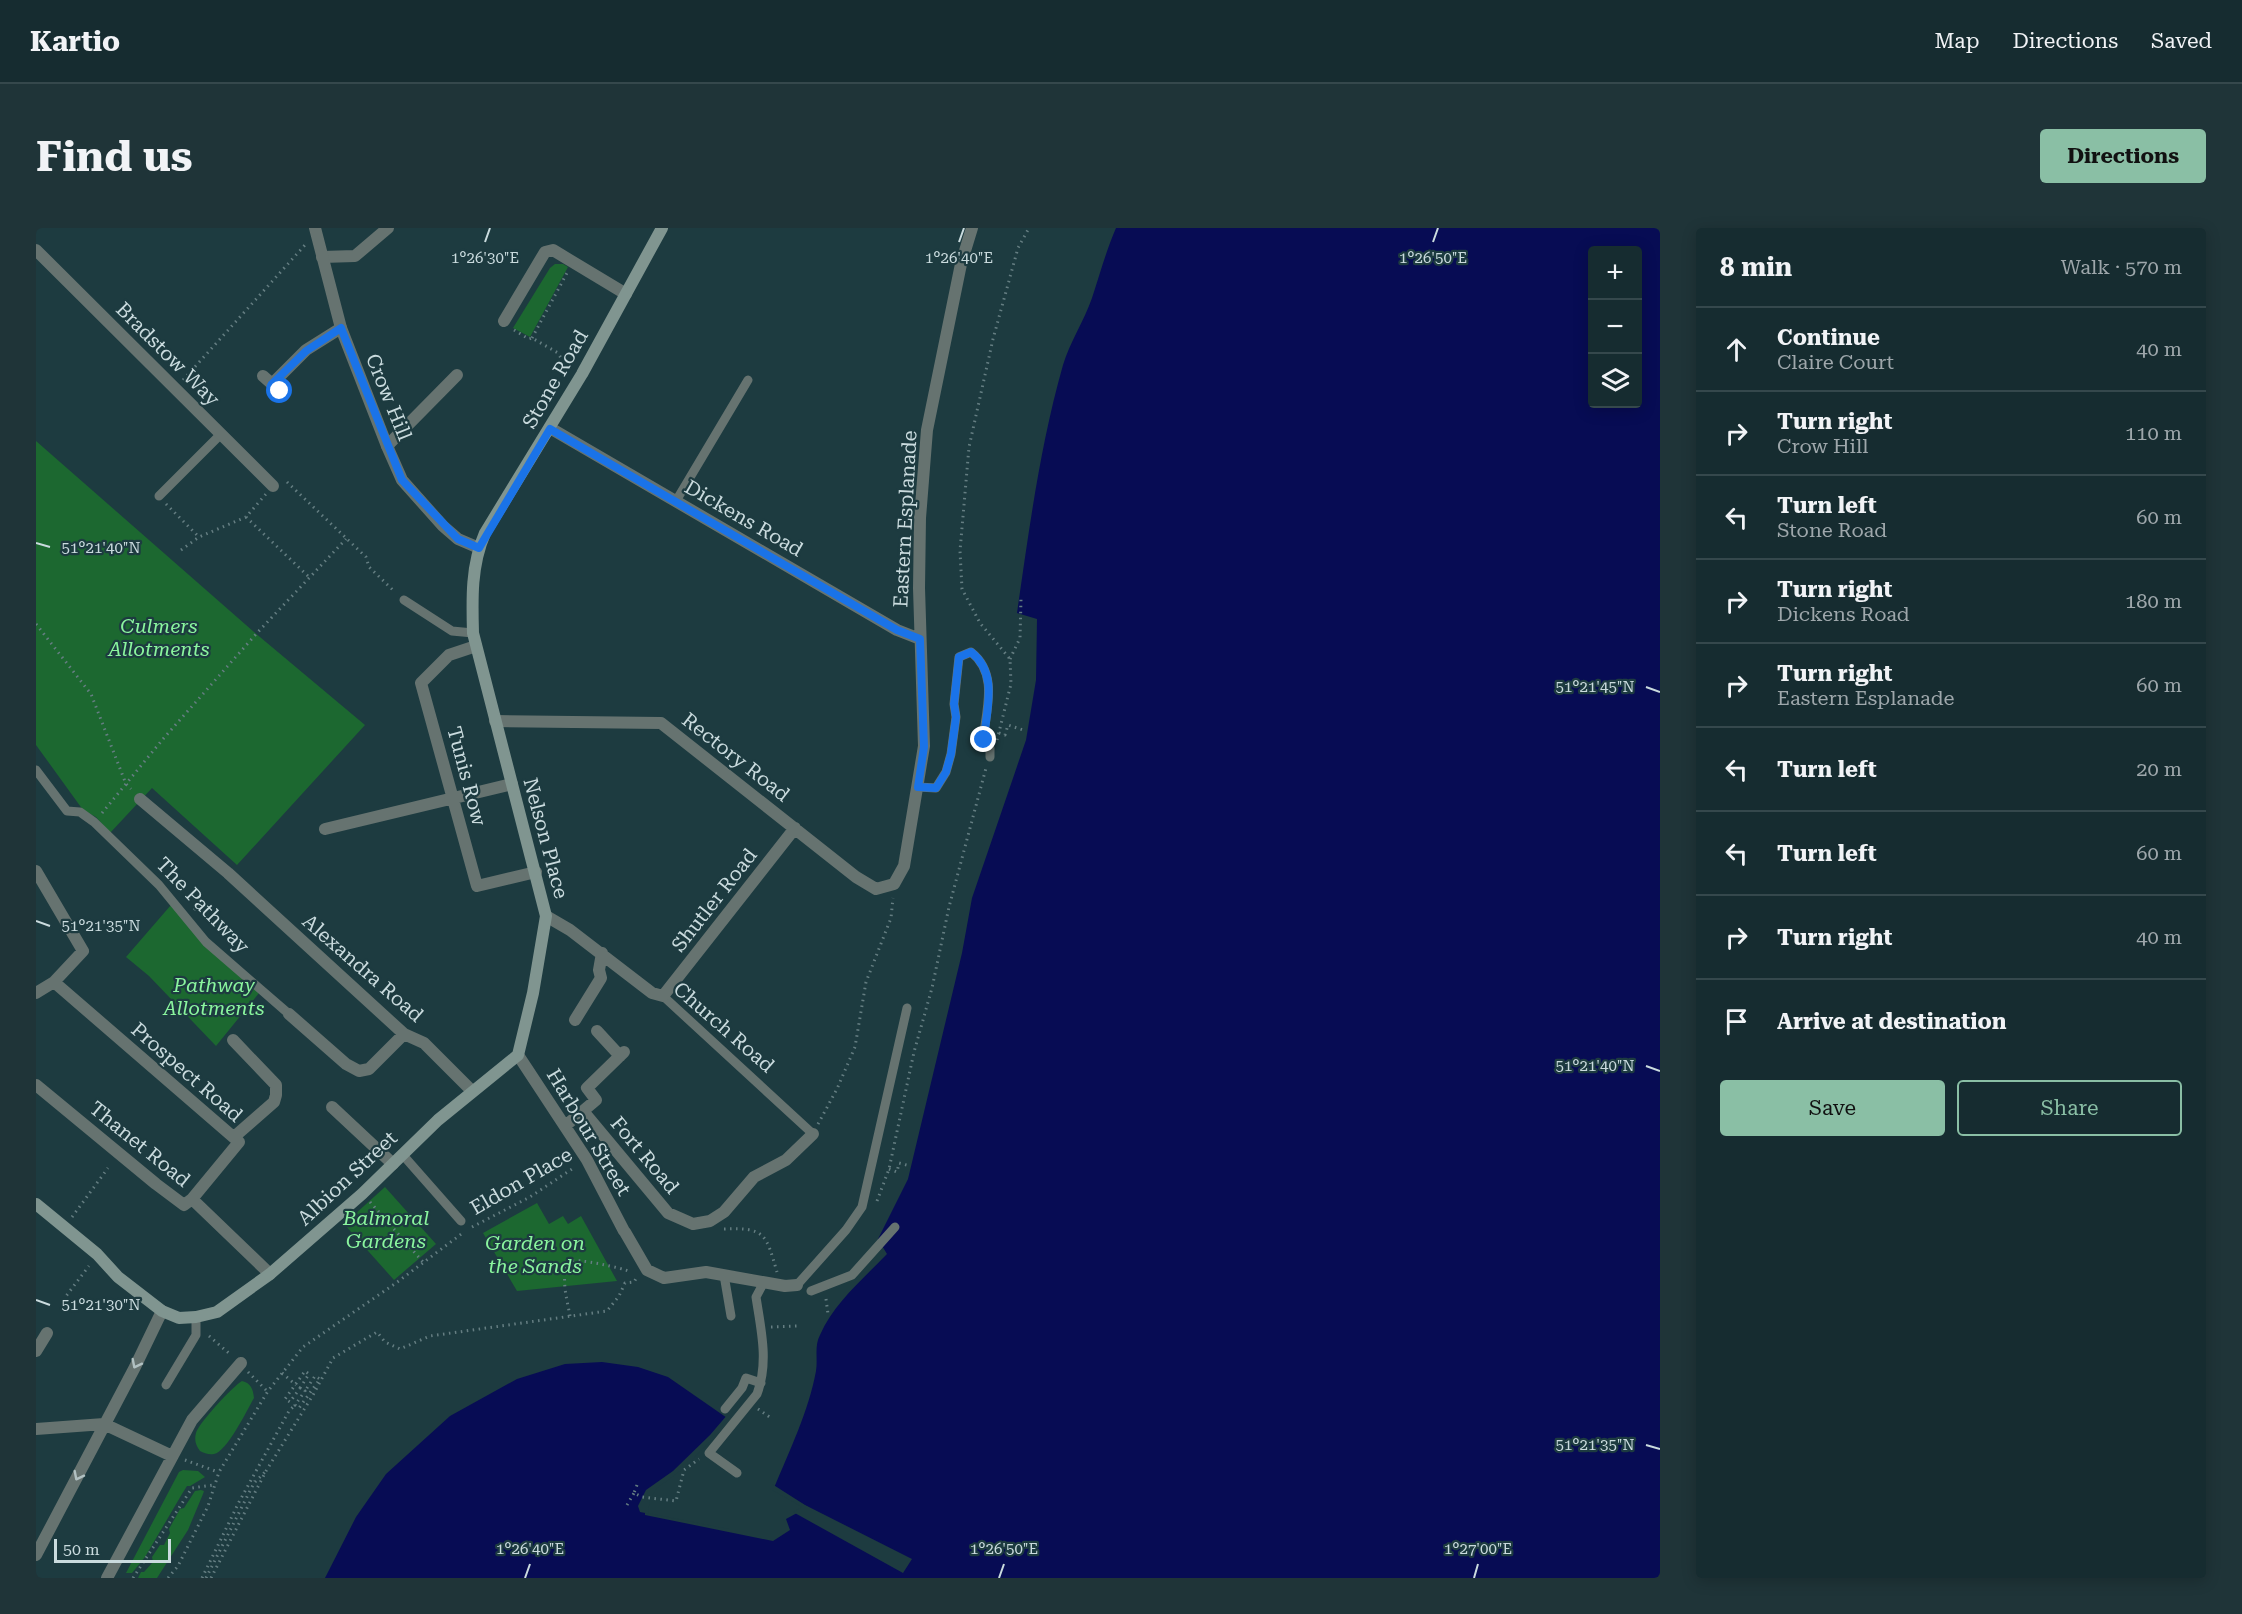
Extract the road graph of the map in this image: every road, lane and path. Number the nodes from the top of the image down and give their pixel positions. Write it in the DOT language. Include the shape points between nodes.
graph roads {
  1 [pos="388,228"];
  2 [pos="663,228"];
  3 [pos="972,228"];
  4 [pos="316,230"];
  5 [pos="36,250"];
  6 [pos="322,257"];
  7 [pos="573,262"];
  8 [pos="626,294"];
  9 [pos="504,321"];
  10 [pos="341,328"];
  11 [pos="532,338"];
  12 [pos="567,365"];
  13 [pos="457,375"];
  14 [pos="748,380"];
  15 [pos="181,382"];
  16 [pos="272,384"];
  17 [pos="550,429"];
  18 [pos="221,434"];
  19 [pos="387,446"];
  20 [pos="276,481"];
  21 [pos="159,496"];
  22 [pos="676,501"];
  23 [pos="246,517"];
  24 [pos="199,537"];
  25 [pos="346,539"];
  26 [pos="479,548"];
  27 [pos="181,550"];
  28 [pos="310,578"];
  29 [pos="1021,599"];
  30 [pos="404,600"];
  31 [pos="36,624"];
  32 [pos="473,633"];
  33 [pos="920,639"];
  34 [pos="476,646"];
  35 [pos="1010,659"];
  36 [pos="495,721"];
  37 [pos="1023,730"];
  38 [pos="999,733"];
  39 [pos="990,757"];
  40 [pos="36,770"];
  41 [pos="126,784"];
  42 [pos="512,784"];
  43 [pos="918,787"];
  44 [pos="140,799"];
  45 [pos="454,799"];
  46 [pos="94,822"];
  47 [pos="795,828"];
  48 [pos="325,829"];
  49 [pos="36,871"];
  50 [pos="536,872"];
  51 [pos="894,884"];
  52 [pos="546,916"];
  53 [pos="602,953"];
  54 [pos="54,982"];
  55 [pos="36,993"];
  56 [pos="663,996"];
  57 [pos="907,1008"];
  58 [pos="289,1014"];
  59 [pos="575,1020"];
  60 [pos="597,1031"];
  61 [pos="404,1034"];
  62 [pos="233,1040"];
  63 [pos="518,1056"];
  64 [pos="36,1085"];
  65 [pos="472,1091"];
  66 [pos="332,1107"];
  67 [pos="583,1111"];
  68 [pos="565,1126"];
  69 [pos="813,1134"];
  70 [pos="234,1137"];
  71 [pos="402,1154"];
  72 [pos="587,1160"];
  73 [pos="393,1164"];
  74 [pos="910,1166"];
  75 [pos="108,1168"];
  76 [pos="889,1169"];
  77 [pos="362,1194"];
  78 [pos="192,1199"];
  79 [pos="36,1204"];
  80 [pos="461,1221"];
  81 [pos="693,1224"];
  82 [pos="64,1227"];
  83 [pos="895,1227"];
  84 [pos="97,1254"];
  85 [pos="423,1262"];
  86 [pos="550,1265"];
  87 [pos="566,1271"];
  88 [pos="270,1274"];
  89 [pos="639,1275"];
  90 [pos="724,1275"];
  91 [pos="634,1282"];
  92 [pos="764,1282"];
  93 [pos="797,1285"];
  94 [pos="811,1291"];
  95 [pos="826,1299"];
  96 [pos="63,1300"];
  97 [pos="162,1311"];
  98 [pos="828,1314"];
  99 [pos="570,1316"];
  100 [pos="731,1316"];
  101 [pos="196,1317"];
  102 [pos="798,1326"];
  103 [pos="760,1327"];
  104 [pos="47,1333"];
  105 [pos="36,1351"];
  106 [pos="241,1363"];
  107 [pos="282,1373"];
  108 [pos="761,1383"];
  109 [pos="166,1385"];
  110 [pos="298,1387"];
  111 [pos="305,1391"];
  112 [pos="312,1394"];
  113 [pos="295,1405"];
  114 [pos="724,1409"];
  115 [pos="104,1424"];
  116 [pos="36,1429"];
  117 [pos="709,1453"];
  118 [pos="172,1456"];
  119 [pos="266,1471"];
  120 [pos="219,1472"];
  121 [pos="737,1473"];
  122 [pos="255,1481"];
  123 [pos="213,1485"];
  124 [pos="637,1485"];
  125 [pos="634,1493"];
  126 [pos="248,1504"];
  127 [pos="627,1504"];
  128 [pos="36,1555"];
  129 [pos="107,1578"];
  130 [pos="133,1578"];
  131 [pos="168,1578"];
  132 [pos="204,1578"];
  133 [pos="211,1578"];
  1 -- 6 [label="street" via="355,256"];
  2 -- 8 [label="main road, Stone Road"];
  3 -- 33 [label="street, Eastern Esplanade" via="960,264 927,430 920,518"];
  4 -- 6 [label="street, Crow Hill"];
  4 -- 15 [label="path"];
  5 -- 18 [label="street, Bradstow Way"];
  6 -- 10 [label="street, Crow Hill"];
  7 -- 8 [label="street"];
  7 -- 9 [label="street" via="553,250 545,252"];
  7 -- 11 [label="path"];
  8 -- 17 [label="main road, Stone Road"];
  9 -- 11 [label="path" via="511,329"];
  10 -- 16 [label="street" via="306,351"];
  10 -- 19 [label="street, Crow Hill"];
  11 -- 12 [label="path" via="558,353"];
  13 -- 19 [label="street"];
  14 -- 22 [label="lane"];
  17 -- 22 [label="street, Dickens Road"];
  17 -- 26 [label="main road, Stone Road"];
  18 -- 20 [label="street, Bradstow Way"];
  18 -- 21 [label="lane"];
  19 -- 26 [label="street, Crow Hill" via="402,480 443,526 458,539"];
  20 -- 23 [label="path"];
  20 -- 25 [label="path"];
  21 -- 24 [label="path"];
  22 -- 33 [label="street, Dickens Road" via="897,630"];
  23 -- 24 [label="path"];
  23 -- 28 [label="path"];
  24 -- 27 [label="path"];
  25 -- 28 [label="path"];
  25 -- 30 [label="path"];
  26 -- 32 [label="main road, Nelson Place" via="472,596"];
  28 -- 41 [label="path"];
  29 -- 35 [label="path" via="1020,638"];
  30 -- 32 [label="lane" via="452,631"];
  31 -- 41 [label="path" via="91,693"];
  32 -- 34 [label="main road, Nelson Place"];
  33 -- 43 [label="street, Eastern Esplanade" via="924,747"];
  34 -- 36 [label="main road, Nelson Place"];
  34 -- 45 [label="street, Tunis Row" via="449,655 422,682"];
  36 -- 42 [label="main road, Nelson Place"];
  36 -- 47 [label="street, Rectory Road" via="661,723"];
  37 -- 38 [label="path" via="1008,725 1005,735"];
  39 -- 43 [label="lane" via="984,740 988,680 981,662 971,652 959,657 956,717 946,772 936,788"];
  40 -- 46 [label="lane, The Pathway" via="67,811 80,812"];
  41 -- 44 [label="path"];
  41 -- 46 [label="path"];
  42 -- 45 [label="street"];
  42 -- 50 [label="main road, Nelson Place"];
  43 -- 51 [label="street, Eastern Esplanade" via="904,866"];
  44 -- 61 [label="street, Alexandra Road" via="228,873"];
  45 -- 48 [label="street"];
  45 -- 50 [label="street, Tunis Row" via="477,886"];
  46 -- 58 [label="lane, The Pathway" via="159,885 206,942"];
  47 -- 51 [label="street, Rectory Road" via="876,889"];
  47 -- 56 [label="street, Shutler Road"];
  49 -- 54 [label="street" via="83,951"];
  50 -- 52 [label="main road, Nelson Place"];
  51 -- 69 [label="path" via="891,918 866,982 855,1047"];
  52 -- 53 [label="street, Church Road"];
  52 -- 63 [label="main road, Nelson Place"];
  53 -- 56 [label="street, Church Road" via="652,993"];
  53 -- 59 [label="street" via="601,978"];
  54 -- 55 [label="street"];
  54 -- 70 [label="street, Prospect Road"];
  56 -- 69 [label="lane, Church Road"];
  57 -- 93 [label="lane" via="862,1207"];
  58 -- 61 [label="street, The Pathway" via="359,1071 369,1069"];
  60 -- 67 [label="street" via="622,1054 587,1088 596,1100"];
  61 -- 65 [label="street, Alexandra Road" via="424,1043"];
  62 -- 70 [label="street" via="276,1085 274,1102"];
  63 -- 65 [label="main road, Albion Street"];
  63 -- 68 [label="street, Harbour Street"];
  64 -- 78 [label="street, Thanet Road" via="184,1205"];
  65 -- 71 [label="main road, Albion Street"];
  66 -- 73 [label="street"];
  67 -- 68 [label="street, Fort Road"];
  67 -- 81 [label="street, Fort Road" via="668,1213"];
  68 -- 72 [label="street, Harbour Street"];
  69 -- 81 [label="street" via="786,1160 754,1178 724,1212 710,1221"];
  70 -- 78 [label="street, Prospect Road" via="239,1142"];
  71 -- 73 [label="main road, Albion Street"];
  71 -- 80 [label="lane"];
  72 -- 85 [label="path, Eldon Place" via="530,1197 471,1228"];
  72 -- 90 [label="street, Harbour Street" via="647,1270 664,1278 706,1272"];
  73 -- 77 [label="main road, Albion Street"];
  74 -- 76 [label="path" via="899,1163 897,1172"];
  75 -- 82 [label="path"];
  77 -- 85 [label="path"];
  77 -- 88 [label="main road, Albion Street"];
  78 -- 88 [label="street, Thanet Road"];
  79 -- 82 [label="main road"];
  81 -- 92 [label="path" via="715,1230 750,1228 765,1237 778,1275"];
  82 -- 84 [label="main road"];
  83 -- 94 [label="lane" via="852,1275"];
  84 -- 96 [label="path"];
  84 -- 97 [label="main road" via="118,1277"];
  85 -- 107 [label="path, Eldon Place" via="303,1347"];
  86 -- 87 [label="path"];
  87 -- 89 [label="path" via="569,1261 575,1259 621,1267"];
  87 -- 99 [label="path"];
  88 -- 101 [label="main road, Albion Street" via="217,1312"];
  90 -- 92 [label="street, Harbour Street"];
  90 -- 100 [label="lane"];
  91 -- 99 [label="path" via="625,1283 607,1311"];
  92 -- 93 [label="street, Harbour Street"];
  92 -- 103 [label="lane" via="756,1297"];
  95 -- 98 [label="path"];
  97 -- 101 [label="main road" via="179,1318"];
  97 -- 115 [label="street, one-way"];
  99 -- 112 [label="path" via="430,1336 400,1349 385,1342 378,1332 333,1358"];
  101 -- 109 [label="lane" via="196,1335"];
  102 -- 103 [label="path"];
  103 -- 108 [label="lane" via="765,1358"];
  104 -- 105 [label="street"];
  106 -- 118 [label="street" via="192,1420"];
  107 -- 110 [label="path"];
  107 -- 120 [label="path, Eldon Place"];
  108 -- 114 [label="lane" via="746,1378"];
  108 -- 117 [label="lane" via="757,1394"];
  110 -- 110 [label="path" via="309,1374 305,1371"];
  110 -- 110 [label="path" via="290,1402 285,1399"];
  110 -- 111 [label="path"];
  111 -- 112 [label="path" via="315,1376 320,1379"];
  111 -- 113 [label="path"];
  112 -- 113 [label="path" via="299,1408"];
  112 -- 119 [label="path"];
  113 -- 132 [label="path" via="239,1502"];
  115 -- 116 [label="street"];
  115 -- 118 [label="street"];
  115 -- 128 [label="street, one-way"];
  117 -- 121 [label="lane"];
  117 -- 125 [label="path" via="684,1470 676,1502"];
  118 -- 120 [label="path"];
  118 -- 129 [label="street"];
  119 -- 122 [label="path"];
  119 -- 126 [label="path"];
  120 -- 123 [label="path, Eldon Place"];
  122 -- 126 [label="path"];
  122 -- 132 [label="path"];
  123 -- 130 [label="path" via="192,1488"];
  123 -- 131 [label="path, Eldon Place" via="208,1506"];
  124 -- 125 [label="path"];
  125 -- 127 [label="path"];
  126 -- 133 [label="path"];
}
